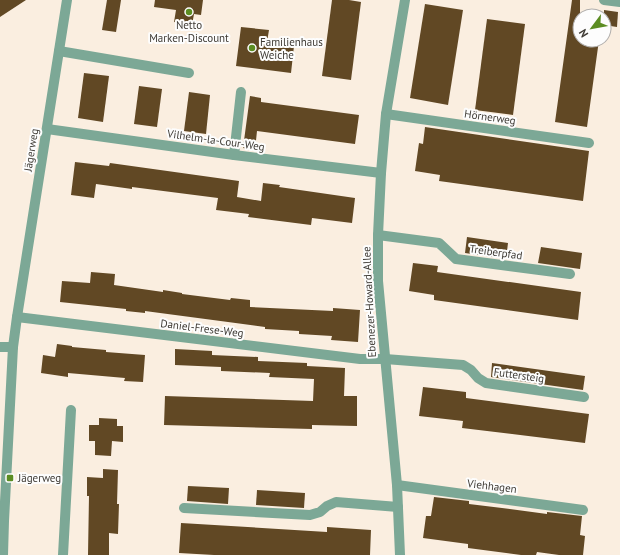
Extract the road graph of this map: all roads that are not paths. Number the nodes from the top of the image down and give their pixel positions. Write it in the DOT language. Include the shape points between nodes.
graph roads {
  1 [pos="67,0"];
  2 [pos="405,0"];
  3 [pos="604,0"];
  4 [pos="620,2"];
  5 [pos="59,51"];
  6 [pos="189,73"];
  7 [pos="242,92"];
  8 [pos="386,114"];
  9 [pos="47,129"];
  10 [pos="590,143"];
  11 [pos="234,155"];
  12 [pos="381,173"];
  13 [pos="378,235"];
  14 [pos="570,274"];
  15 [pos="17,317"];
  16 [pos="0,347"];
  17 [pos="13,347"];
  18 [pos="385,359"];
  19 [pos="584,397"];
  20 [pos="71,410"];
  21 [pos="397,485"];
  22 [pos="398,507"];
  23 [pos="184,508"];
  24 [pos="583,510"];
  25 [pos="2,521"];
  26 [pos="3,555"];
  27 [pos="63,555"];
  28 [pos="400,555"];
  1 -- 5 [label="street, Jägerweg"];
  2 -- 8 [label="street, Ebenezer-Howard-Allee"];
  3 -- 4 [label="street"];
  5 -- 6 [label="street"];
  5 -- 9 [label="street, Jägerweg"];
  7 -- 11 [label="street"];
  8 -- 10 [label="street, Hörnerweg"];
  8 -- 12 [label="street, Ebenezer-Howard-Allee"];
  9 -- 11 [label="street, Vilhelm-la-Cour-Weg"];
  9 -- 15 [label="street, Jägerweg"];
  11 -- 12 [label="street, Vilhelm-la-Cour-Weg"];
  12 -- 13 [label="street, Ebenezer-Howard-Allee"];
  13 -- 14 [label="street, Treiberpfad" via="439,242 456,259"];
  13 -- 18 [label="street, Ebenezer-Howard-Allee" via="378,281"];
  15 -- 17 [label="street, Jägerweg"];
  15 -- 18 [label="street, Daniel-Frese-Weg" via="360,360"];
  16 -- 17 [label="street"];
  17 -- 25 [label="street, Jägerweg"];
  18 -- 19 [label="street, Futtersteig" via="463,365 486,383"];
  18 -- 21 [label="street, Ebenezer-Howard-Allee"];
  20 -- 27 [label="street"];
  21 -- 22 [label="street, Ebenezer-Howard-Allee"];
  21 -- 24 [label="street, Viehhagen"];
  22 -- 23 [label="street" via="336,502 310,515"];
  22 -- 28 [label="street, Ebenezer-Howard-Allee"];
  25 -- 26 [label="street, Jägerweg"];
}
